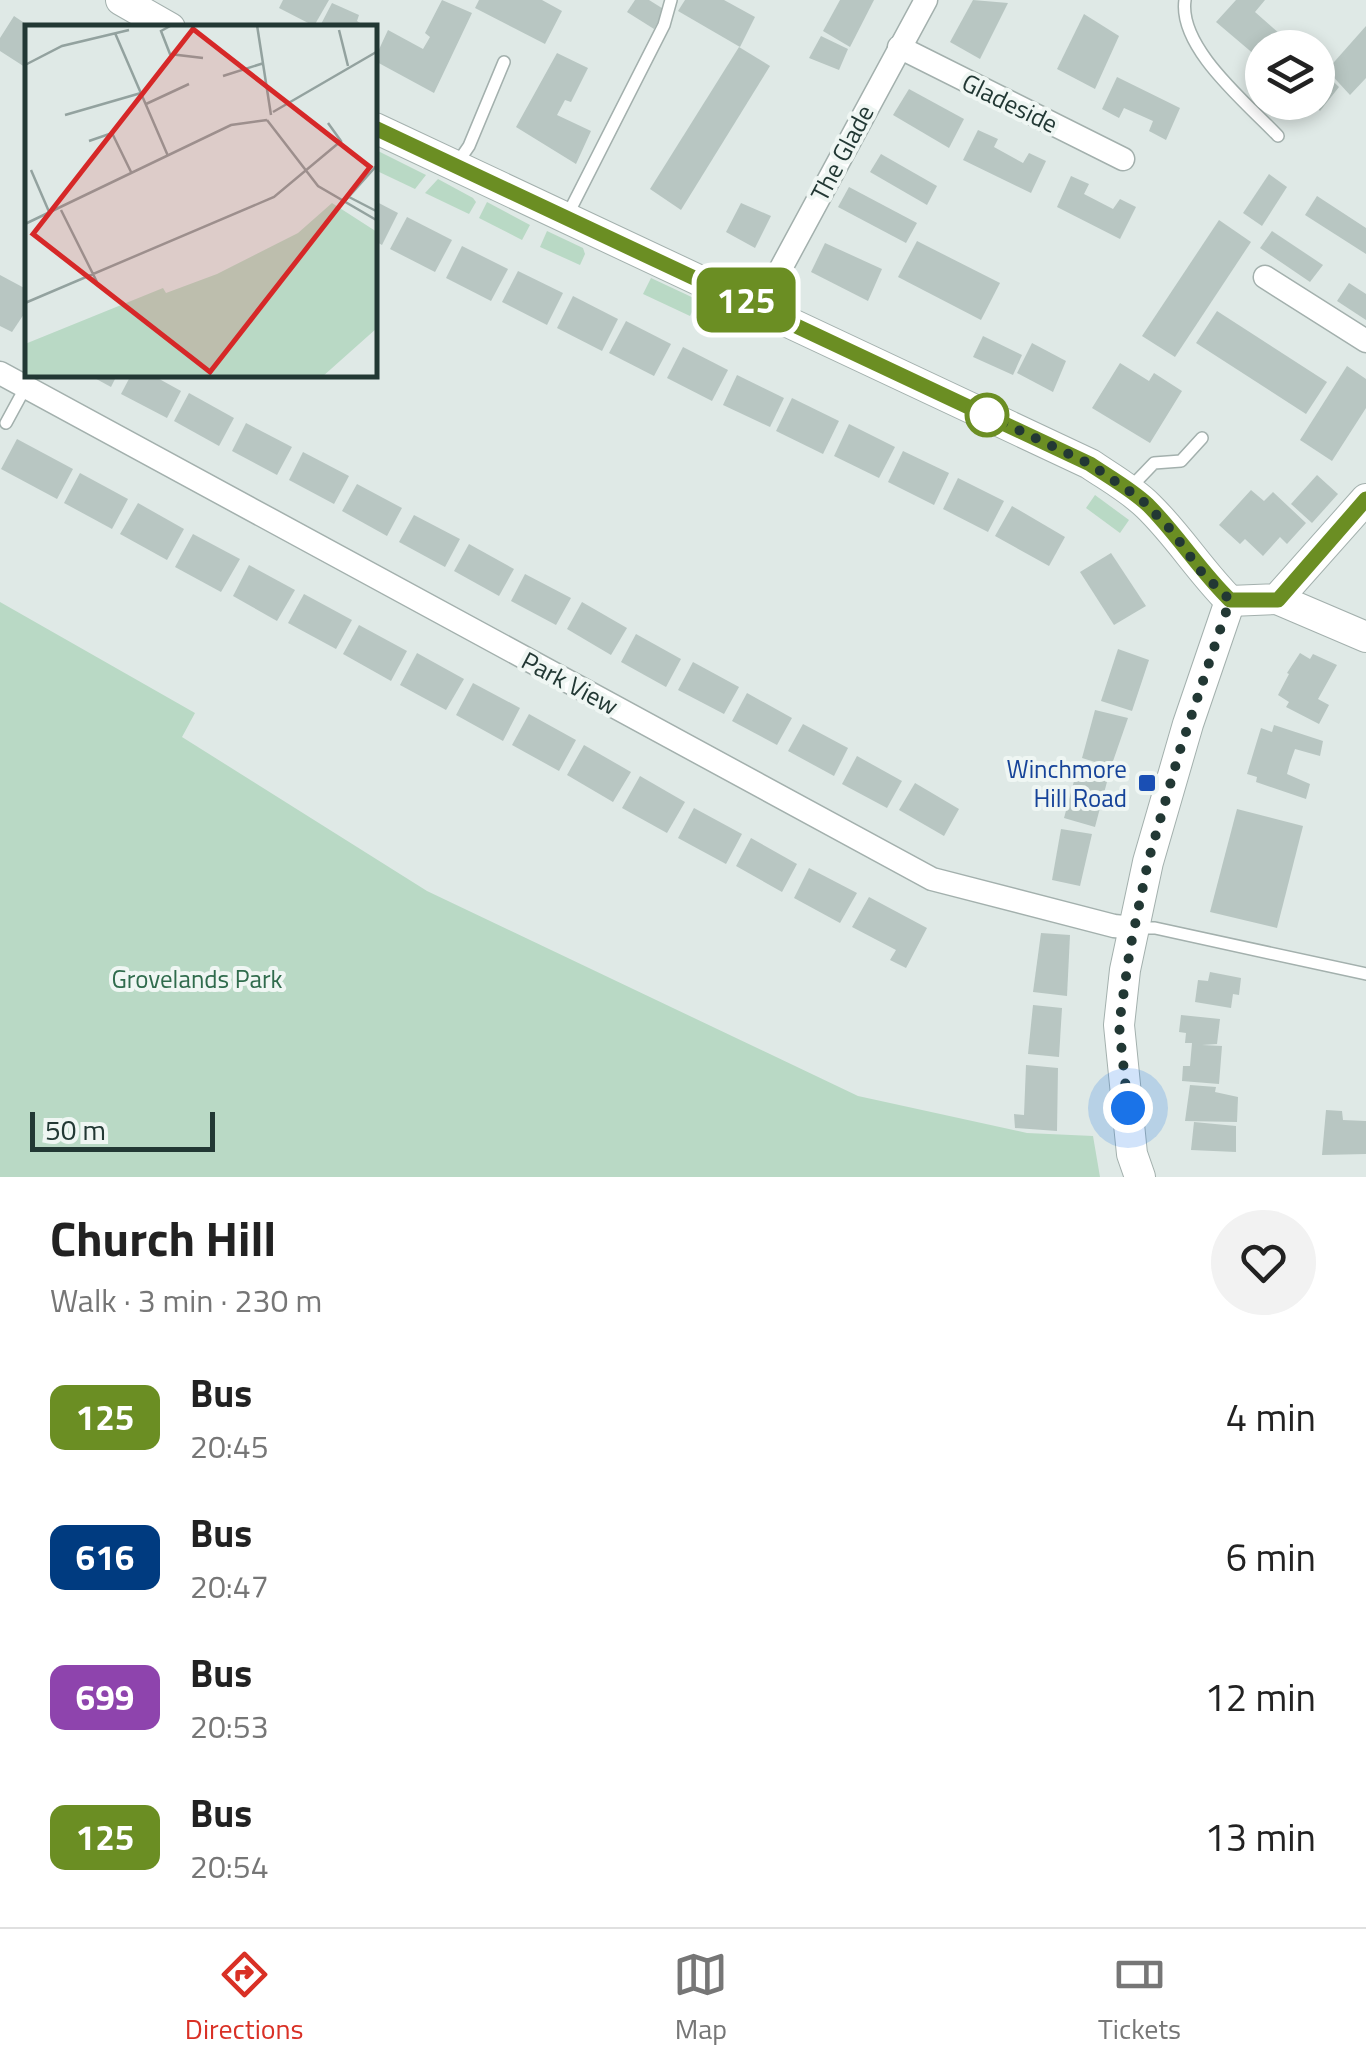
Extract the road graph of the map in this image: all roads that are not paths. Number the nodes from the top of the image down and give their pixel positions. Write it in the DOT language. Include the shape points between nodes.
graph roads {
  1 [pos="671,0"];
  2 [pos="926,0"];
  3 [pos="1184,0"];
  4 [pos="131,2"];
  5 [pos="166,25"];
  6 [pos="898,47"];
  7 [pos="504,62"];
  8 [pos="378,129"];
  9 [pos="1278,136"];
  10 [pos="1123,158"];
  11 [pos="456,165"];
  12 [pos="568,216"];
  13 [pos="1265,277"];
  14 [pos="760,306"];
  15 [pos="1366,341"];
  16 [pos="0,373"];
  17 [pos="28,382"];
  18 [pos="6,423"];
  19 [pos="1202,438"];
  20 [pos="1128,491"];
  21 [pos="1366,499"];
  22 [pos="1230,600"];
  23 [pos="1278,600"];
  24 [pos="1366,637"];
  25 [pos="1134,928"];
  26 [pos="1366,974"];
  27 [pos="1140,1177"];
  1 -- 12 [label="lane"];
  2 -- 6 [label="street, The Glade"];
  3 -- 9 [label="lane" via="1199,50"];
  4 -- 5 [label="street"];
  6 -- 10 [label="street, Gladeside"];
  6 -- 14 [label="street, The Glade"];
  7 -- 11 [label="lane"];
  8 -- 11 [label="street"];
  11 -- 12 [label="street"];
  12 -- 14 [label="street"];
  13 -- 15 [label="street"];
  14 -- 20 [label="street" via="1090,464"];
  16 -- 17 [label="street, Park View"];
  17 -- 18 [label="lane"];
  17 -- 25 [label="street, Park View" via="932,879"];
  19 -- 20 [label="lane" via="1181,461 1154,463"];
  20 -- 22 [label="street"];
  21 -- 23 [label="street"];
  22 -- 23 [label="street"];
  22 -- 25 [label="street" via="1188,724"];
  23 -- 24 [label="street"];
  25 -- 26 [label="lane"];
  25 -- 27 [label="street" via="1119,1025"];
}
